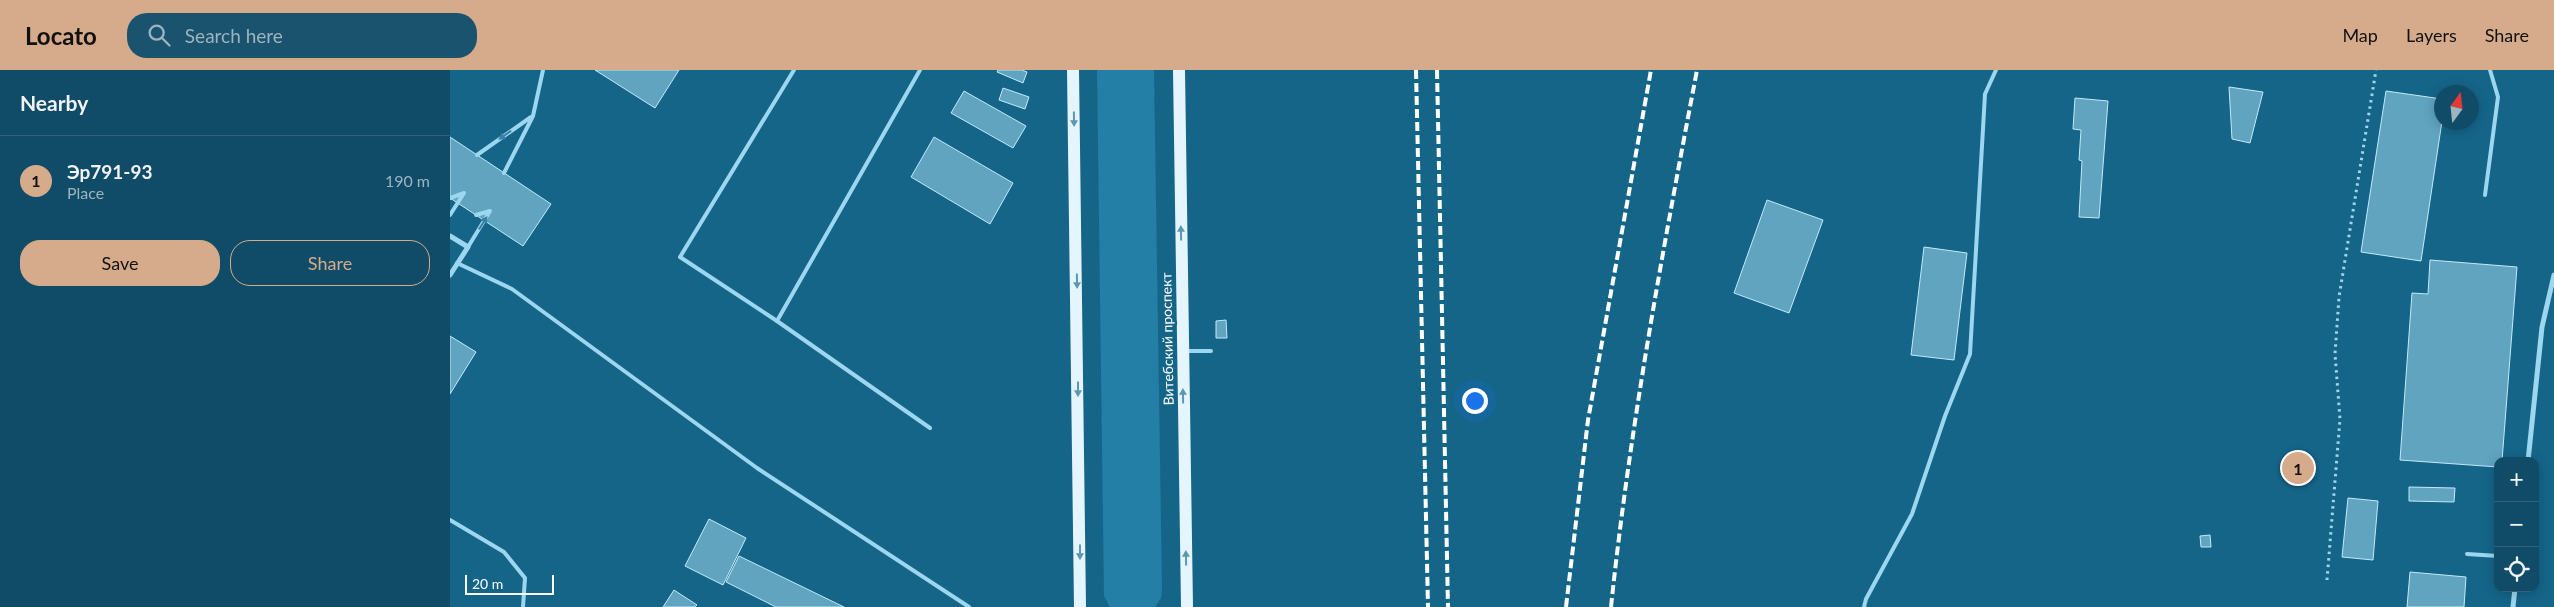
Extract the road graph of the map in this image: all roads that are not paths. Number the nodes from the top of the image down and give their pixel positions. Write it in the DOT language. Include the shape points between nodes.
graph roads {
  1 [pos="543,70"];
  2 [pos="794,70"];
  3 [pos="920,70"];
  4 [pos="1073,70"];
  5 [pos="1179,70"];
  6 [pos="1996,70"];
  7 [pos="2490,70"];
  8 [pos="533,116"];
  9 [pos="476,154"];
  10 [pos="504,172"];
  11 [pos="2485,196"];
  12 [pos="450,198"];
  13 [pos="450,215"];
  14 [pos="476,215"];
  15 [pos="450,236"];
  16 [pos="468,247"];
  17 [pos="457,263"];
  18 [pos="450,275"];
  19 [pos="2554,275"];
  20 [pos="777,321"];
  21 [pos="1182,351"];
  22 [pos="1211,351"];
  23 [pos="930,428"];
  24 [pos="2528,457"];
  25 [pos="450,520"];
  26 [pos="2467,554"];
  27 [pos="2494,556"];
  28 [pos="2515,592"];
  29 [pos="523,607"];
  30 [pos="969,607"];
  31 [pos="1081,607"];
  32 [pos="1187,607"];
  33 [pos="1864,607"];
  34 [pos="2513,607"];
  1 -- 8 [label="lane"];
  2 -- 20 [label="lane" via="680,257"];
  3 -- 20 [label="lane"];
  4 -- 31 [label="main road, one-way"];
  21 -- 5 [label="main road, Витебский проспект, one-way"];
  6 -- 33 [label="lane" via="1985,94 1970,354 1912,514"];
  7 -- 11 [label="lane" via="2498,97"];
  8 -- 9 [label="lane, one-way"];
  8 -- 10 [label="lane"];
  12 -- 13 [label="lane" via="464,194"];
  16 -- 14 [label="lane, one-way" via="490,211"];
  15 -- 16 [label="street"];
  16 -- 17 [label="street"];
  17 -- 18 [label="street"];
  17 -- 30 [label="lane" via="512,289 757,468"];
  19 -- 24 [label="street" via="2542,327"];
  20 -- 23 [label="lane"];
  21 -- 22 [label="lane"];
  32 -- 21 [label="main road, Витебский проспект, one-way"];
  25 -- 29 [label="lane" via="504,552 525,578"];
  26 -- 27 [label="lane"];
  28 -- 34 [label="street"];
}
